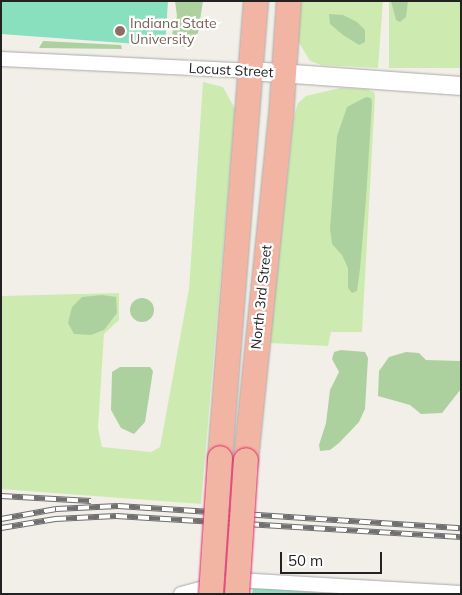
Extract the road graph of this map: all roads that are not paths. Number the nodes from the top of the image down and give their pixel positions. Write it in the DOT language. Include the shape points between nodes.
graph roads {
  1 [pos="256,1"];
  2 [pos="288,1"];
  3 [pos="1,59"];
  4 [pos="251,70"];
  5 [pos="284,74"];
  6 [pos="461,86"];
  7 [pos="461,593"];
  8 [pos="182,594"];
  9 [pos="211,594"];
  10 [pos="237,594"];
  1 -- 4 [label="highway, North 3rd Street"];
  2 -- 5 [label="highway, North 3rd Street"];
  3 -- 4 [label="street, Locust Street"];
  4 -- 5 [label="street, Locust Street"];
  4 -- 9 [label="highway, North 3rd Street, bridge"];
  5 -- 6 [label="street, Locust Street"];
  5 -- 10 [label="highway, North 3rd Street, bridge" via="246,460"];
  7 -- 8 [label="street" via="254,581 223,583"];
}
